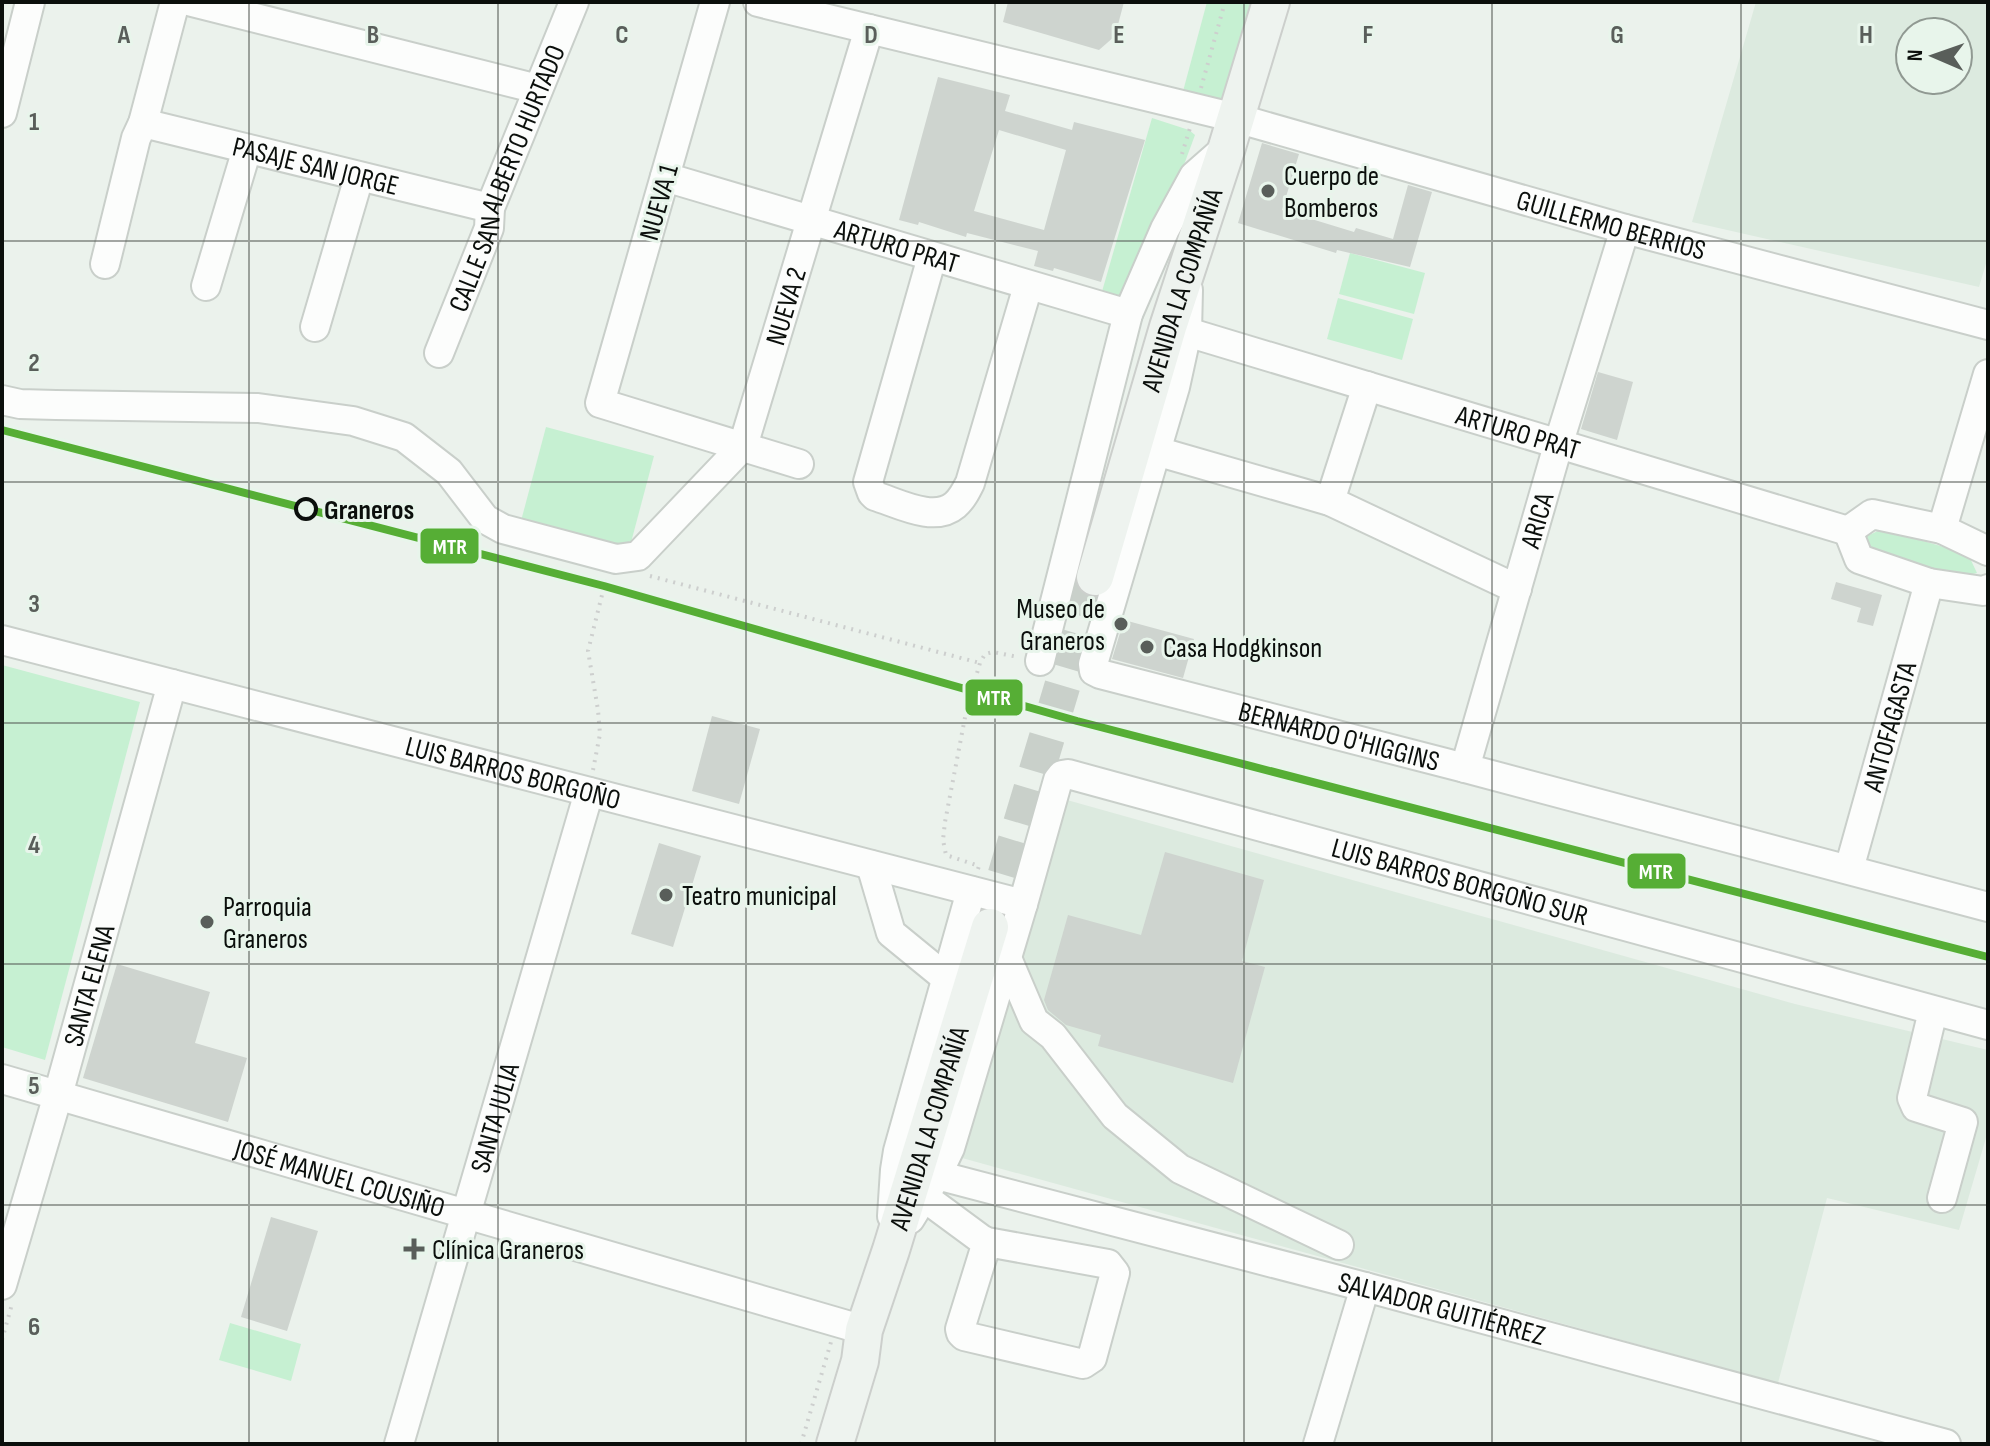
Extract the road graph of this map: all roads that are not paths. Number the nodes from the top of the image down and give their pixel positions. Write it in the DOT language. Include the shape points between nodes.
graph roads {
  1 [pos="30,2"];
  2 [pos="175,2"];
  3 [pos="192,2"];
  4 [pos="574,2"];
  5 [pos="715,2"];
  6 [pos="758,2"];
  7 [pos="1271,2"];
  8 [pos="869,29"];
  9 [pos="538,89"];
  10 [pos="2,113"];
  11 [pos="143,123"];
  12 [pos="1231,132"];
  13 [pos="247,149"];
  14 [pos="359,177"];
  15 [pos="665,177"];
  16 [pos="490,208"];
  17 [pos="811,221"];
  18 [pos="1625,229"];
  19 [pos="932,257"];
  20 [pos="105,264"];
  21 [pos="1188,267"];
  22 [pos="206,286"];
  23 [pos="1028,286"];
  24 [pos="1128,314"];
  25 [pos="1988,325"];
  26 [pos="315,327"];
  27 [pos="1187,332"];
  28 [pos="439,353"];
  29 [pos="1988,374"];
  30 [pos="1367,386"];
  31 [pos="2,400"];
  32 [pos="1559,442"];
  33 [pos="743,446"];
  34 [pos="1156,451"];
  35 [pos="799,464"];
  36 [pos="1330,501"];
  37 [pos="1942,529"];
  38 [pos="1848,531"];
  39 [pos="1988,551"];
  40 [pos="1060,580"];
  41 [pos="1929,583"];
  42 [pos="1104,586"];
  43 [pos="1517,589"];
  44 [pos="1988,589"];
  45 [pos="2,640"];
  46 [pos="1040,661"];
  47 [pos="172,684"];
  48 [pos="1465,768"];
  49 [pos="589,792"];
  50 [pos="871,865"];
  51 [pos="1849,869"];
  52 [pos="971,891"];
  53 [pos="1023,904"];
  54 [pos="1988,907"];
  55 [pos="990,927"];
  56 [pos="1007,958"];
  57 [pos="946,978"];
  58 [pos="1933,1011"];
  59 [pos="1988,1025"];
  60 [pos="2,1079"];
  61 [pos="58,1095"];
  62 [pos="930,1186"];
  63 [pos="1942,1198"];
  64 [pos="466,1214"];
  65 [pos="987,1242"];
  66 [pos="1339,1245"];
  67 [pos="891,1250"];
  68 [pos="2,1285"];
  69 [pos="1365,1287"];
  70 [pos="864,1330"];
  71 [pos="1910,1439"];
  72 [pos="399,1444"];
  73 [pos="816,1444"];
  74 [pos="835,1444"];
  75 [pos="1318,1444"];
  76 [pos="1946,1444"];
  1 -- 10 [label="street"];
  2 -- 11 [label="street"];
  3 -- 9 [label="street"];
  4 -- 9 [label="street, CALLE SAN ALBERTO HURTADO"];
  5 -- 15 [label="street, NUEVA 1"];
  6 -- 8 [label="street, GUILLERMO BERRIOS"];
  7 -- 12 [label="main road, AVENIDA LA COMPAÑÍA"];
  8 -- 12 [label="street, GUILLERMO BERRIOS"];
  8 -- 17 [label="street, NUEVA 2"];
  9 -- 16 [label="street, CALLE SAN ALBERTO HURTADO"];
  11 -- 13 [label="street, PASAJE SAN JORGE"];
  11 -- 20 [label="street"];
  12 -- 18 [label="street, GUILLERMO BERRIOS"];
  12 -- 21 [label="main road, AVENIDA LA COMPAÑÍA"];
  12 -- 24 [label="street" via="1194,176"];
  13 -- 14 [label="street, PASAJE SAN JORGE"];
  13 -- 22 [label="street"];
  14 -- 16 [label="street, PASAJE SAN JORGE"];
  14 -- 26 [label="street"];
  15 -- 17 [label="street, ARTURO PRAT"];
  15 -- 33 [label="street, NUEVA 1" via="600,403"];
  16 -- 28 [label="street, CALLE SAN ALBERTO HURTADO" via="486,235"];
  17 -- 19 [label="street, ARTURO PRAT"];
  17 -- 33 [label="street, NUEVA 2"];
  18 -- 25 [label="street, GUILLERMO BERRIOS"];
  18 -- 32 [label="street, ARICA"];
  19 -- 23 [label="street, ARTURO PRAT"];
  19 -- 23 [label="street" via="868,482 875,496 928,513 956,505 970,483"];
  21 -- 27 [label="street, BERNARDO O'HIGGINS"];
  21 -- 42 [label="main road, AVENIDA LA COMPAÑÍA" via="1168,327"];
  23 -- 24 [label="street, ARTURO PRAT"];
  24 -- 40 [label="street"];
  27 -- 30 [label="street, ARTURO PRAT"];
  27 -- 34 [label="street, BERNARDO O'HIGGINS"];
  29 -- 37 [label="street"];
  30 -- 32 [label="street, ARTURO PRAT"];
  30 -- 36 [label="street"];
  31 -- 33 [label="street" via="258,408 353,421 404,437 449,472 485,519 503,529 616,559 638,556"];
  32 -- 38 [label="street, ARTURO PRAT"];
  32 -- 43 [label="street, ARICA"];
  33 -- 35 [label="street"];
  34 -- 36 [label="street"];
  34 -- 42 [label="street, BERNARDO O'HIGGINS"];
  36 -- 43 [label="street"];
  37 -- 38 [label="street" via="1872,514"];
  37 -- 39 [label="street"];
  38 -- 41 [label="street" via="1859,559"];
  40 -- 42 [label="street"];
  40 -- 46 [label="street"];
  41 -- 44 [label="street"];
  41 -- 51 [label="street, ANTOFAGASTA"];
  42 -- 48 [label="street, BERNARDO O'HIGGINS" via="1094,671"];
  43 -- 48 [label="street, ARICA"];
  45 -- 47 [label="street, LUIS BARROS BORGOÑO"];
  47 -- 49 [label="street, LUIS BARROS BORGOÑO"];
  47 -- 61 [label="street, SANTA ELENA"];
  48 -- 51 [label="street, BERNARDO O'HIGGINS"];
  49 -- 50 [label="street, LUIS BARROS BORGOÑO"];
  49 -- 64 [label="street, SANTA JULIA"];
  50 -- 52 [label="street, LUIS BARROS BORGOÑO"];
  50 -- 57 [label="street" via="891,933"];
  51 -- 54 [label="street, BERNARDO O'HIGGINS"];
  52 -- 53 [label="street, LUIS BARROS BORGOÑO"];
  52 -- 57 [label="street"];
  53 -- 56 [label="street"];
  53 -- 58 [label="street, LUIS BARROS BORGOÑO SUR" via="1058,780 1068,774"];
  55 -- 67 [label="main road, AVENIDA LA COMPAÑÍA"];
  56 -- 62 [label="street" via="950,1148"];
  56 -- 66 [label="street" via="1034,1021 1053,1036 1115,1116 1180,1169"];
  57 -- 67 [label="street" via="898,1151"];
  58 -- 59 [label="street, LUIS BARROS BORGOÑO SUR"];
  58 -- 63 [label="street" via="1912,1098 1916,1107 1963,1122"];
  60 -- 61 [label="street, JOSÉ MANUEL COUSIÑO"];
  61 -- 64 [label="street, JOSÉ MANUEL COUSIÑO"];
  61 -- 68 [label="street, SANTA ELENA"];
  62 -- 65 [label="street"];
  62 -- 67 [label="street"];
  62 -- 69 [label="street, SALVADOR GUITIÉRREZ"];
  64 -- 70 [label="street, JOSÉ MANUEL COUSIÑO"];
  64 -- 72 [label="street, SANTA JULIA"];
  65 -- 65 [label="street" via="1112,1268 1115,1273 1089,1362 961,1333"];
  67 -- 70 [label="main road, AVENIDA LA COMPAÑÍA"];
  69 -- 71 [label="street, SALVADOR GUITIÉRREZ"];
  69 -- 75 [label="street"];
  70 -- 73 [label="main road, AVENIDA LA COMPAÑÍA" via="842,1356"];
  70 -- 74 [label="main road, AVENIDA LA COMPAÑÍA"];
  71 -- 76 [label="street, SALVADOR GUITIÉRREZ"];
}
